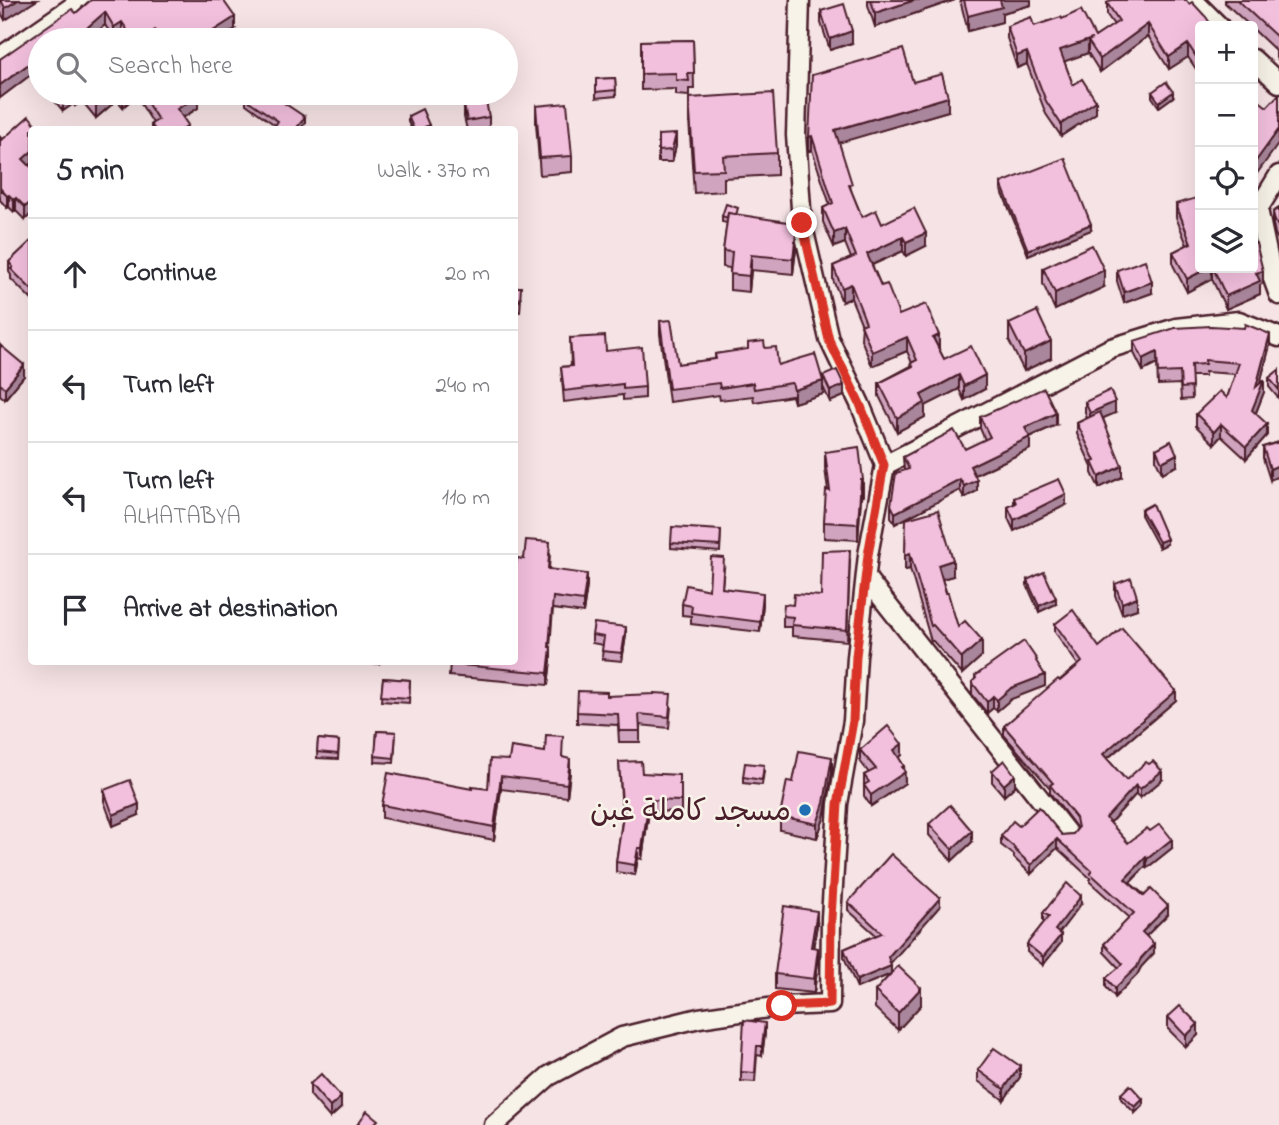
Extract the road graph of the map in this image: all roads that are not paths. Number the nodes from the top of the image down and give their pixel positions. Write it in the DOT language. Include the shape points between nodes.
graph roads {
  1 [pos="82,0"];
  2 [pos="800,0"];
  3 [pos="1193,0"];
  4 [pos="1214,21"];
  5 [pos="42,28"];
  6 [pos="28,38"];
  7 [pos="0,57"];
  8 [pos="1258,64"];
  9 [pos="1279,83"];
  10 [pos="1279,175"];
  11 [pos="1279,295"];
  12 [pos="1279,337"];
  13 [pos="884,465"];
  14 [pos="867,579"];
  15 [pos="1067,833"];
  16 [pos="494,1125"];
  1 -- 5 [label="street"];
  2 -- 13 [label="street" via="796,135 802,223 829,340"];
  3 -- 4 [label="street"];
  6 -- 7 [label="street"];
  8 -- 9 [label="street"];
  10 -- 11 [label="street" via="1258,209"];
  12 -- 13 [label="street" via="1239,321 1176,328 1111,348"];
  13 -- 14 [label="street"];
  14 -- 15 [label="street"];
  14 -- 16 [label="street" via="853,721 838,804 830,1004 699,1018 622,1037 549,1076"];
}
